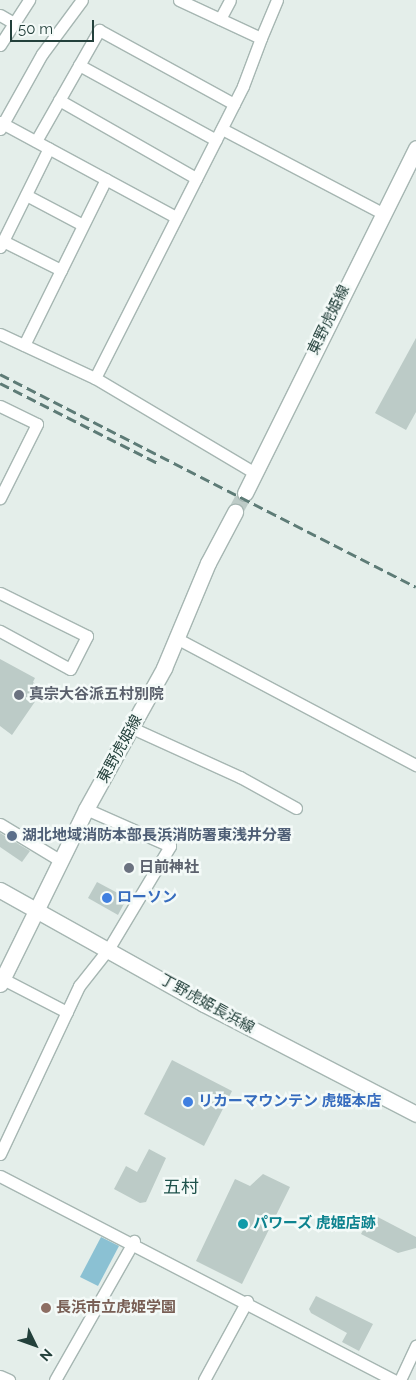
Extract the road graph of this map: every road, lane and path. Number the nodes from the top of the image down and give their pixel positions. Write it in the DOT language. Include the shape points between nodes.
graph roads {
  1 [pos="29,0"];
  2 [pos="82,0"];
  3 [pos="179,0"];
  4 [pos="230,0"];
  5 [pos="278,0"];
  6 [pos="0,15"];
  7 [pos="220,19"];
  8 [pos="14,23"];
  9 [pos="260,38"];
  10 [pos="0,46"];
  11 [pos="79,65"];
  12 [pos="59,100"];
  13 [pos="234,104"];
  14 [pos="1,125"];
  15 [pos="222,129"];
  16 [pos="216,140"];
  17 [pos="36,141"];
  18 [pos="50,148"];
  19 [pos="416,148"];
  20 [pos="196,178"];
  21 [pos="106,179"];
  22 [pos="26,194"];
  23 [pos="382,212"];
  24 [pos="176,217"];
  25 [pos="83,225"];
  26 [pos="1,244"];
  27 [pos="61,270"];
  28 [pos="0,334"];
  29 [pos="24,345"];
  30 [pos="95,378"];
  31 [pos="0,406"];
  32 [pos="255,473"];
  33 [pos="245,494"];
  34 [pos="0,498"];
  35 [pos="236,512"];
  36 [pos="0,592"];
  37 [pos="0,631"];
  38 [pos="176,638"];
  39 [pos="132,728"];
  40 [pos="416,765"];
  41 [pos="296,808"];
  42 [pos="86,809"];
  43 [pos="0,824"];
  44 [pos="61,862"];
  45 [pos="0,890"];
  46 [pos="36,910"];
  47 [pos="109,948"];
  48 [pos="2,976"];
  49 [pos="67,1012"];
  50 [pos="416,1114"];
  51 [pos="0,1154"];
  52 [pos="0,1176"];
  53 [pos="134,1242"];
  54 [pos="247,1301"];
  55 [pos="416,1345"];
  56 [pos="0,1376"];
  57 [pos="9,1380"];
  58 [pos="55,1380"];
  59 [pos="204,1380"];
  60 [pos="393,1380"];
  61 [pos="400,1380"];
  1 -- 8 [label="street"];
  2 -- 14 [label="street" via="42,54"];
  3 -- 7 [label="street"];
  4 -- 7 [label="street"];
  5 -- 9 [label="street"];
  6 -- 8 [label="street"];
  7 -- 9 [label="street"];
  8 -- 10 [label="street"];
  9 -- 13 [label="street"];
  11 -- 12 [label="street"];
  11 -- 13 [label="street" via="99,30"];
  11 -- 16 [label="street"];
  12 -- 17 [label="street"];
  12 -- 20 [label="street"];
  13 -- 15 [label="street"];
  14 -- 17 [label="street"];
  15 -- 16 [label="street"];
  15 -- 23 [label="street"];
  16 -- 20 [label="street"];
  17 -- 18 [label="street"];
  18 -- 21 [label="street"];
  18 -- 22 [label="street"];
  19 -- 23 [label="main road, 東野虎姫線"];
  20 -- 24 [label="street"];
  21 -- 24 [label="street"];
  21 -- 25 [label="street"];
  22 -- 25 [label="street"];
  22 -- 26 [label="street"];
  23 -- 32 [label="main road, 東野虎姫線"];
  24 -- 30 [label="street"];
  25 -- 27 [label="street"];
  26 -- 27 [label="street"];
  27 -- 29 [label="street"];
  28 -- 29 [label="street"];
  29 -- 30 [label="street"];
  30 -- 32 [label="street"];
  31 -- 34 [label="street" via="37,424"];
  32 -- 33 [label="main road, 東野虎姫線"];
  35 -- 38 [label="main road, 東野虎姫線"];
  36 -- 37 [label="street" via="87,636 70,669"];
  38 -- 39 [label="main road, 東野虎姫線"];
  38 -- 40 [label="street"];
  39 -- 41 [label="street" via="240,777"];
  39 -- 42 [label="main road, 東野虎姫線"];
  42 -- 44 [label="main road, 東野虎姫線"];
  42 -- 47 [label="street" via="170,846"];
  43 -- 44 [label="street"];
  44 -- 46 [label="main road, 東野虎姫線"];
  45 -- 46 [label="main road, 丁野虎姫長浜線"];
  46 -- 47 [label="main road, 丁野虎姫長浜線"];
  46 -- 48 [label="main road, 東野虎姫線"];
  47 -- 49 [label="street" via="80,986"];
  47 -- 50 [label="main road, 丁野虎姫長浜線" via="204,1004"];
  48 -- 49 [label="street"];
  49 -- 51 [label="street"];
  52 -- 53 [label="street"];
  53 -- 54 [label="street"];
  53 -- 58 [label="street"];
  54 -- 59 [label="street"];
  54 -- 60 [label="street"];
  55 -- 61 [label="street"];
  56 -- 57 [label="street"];
}
